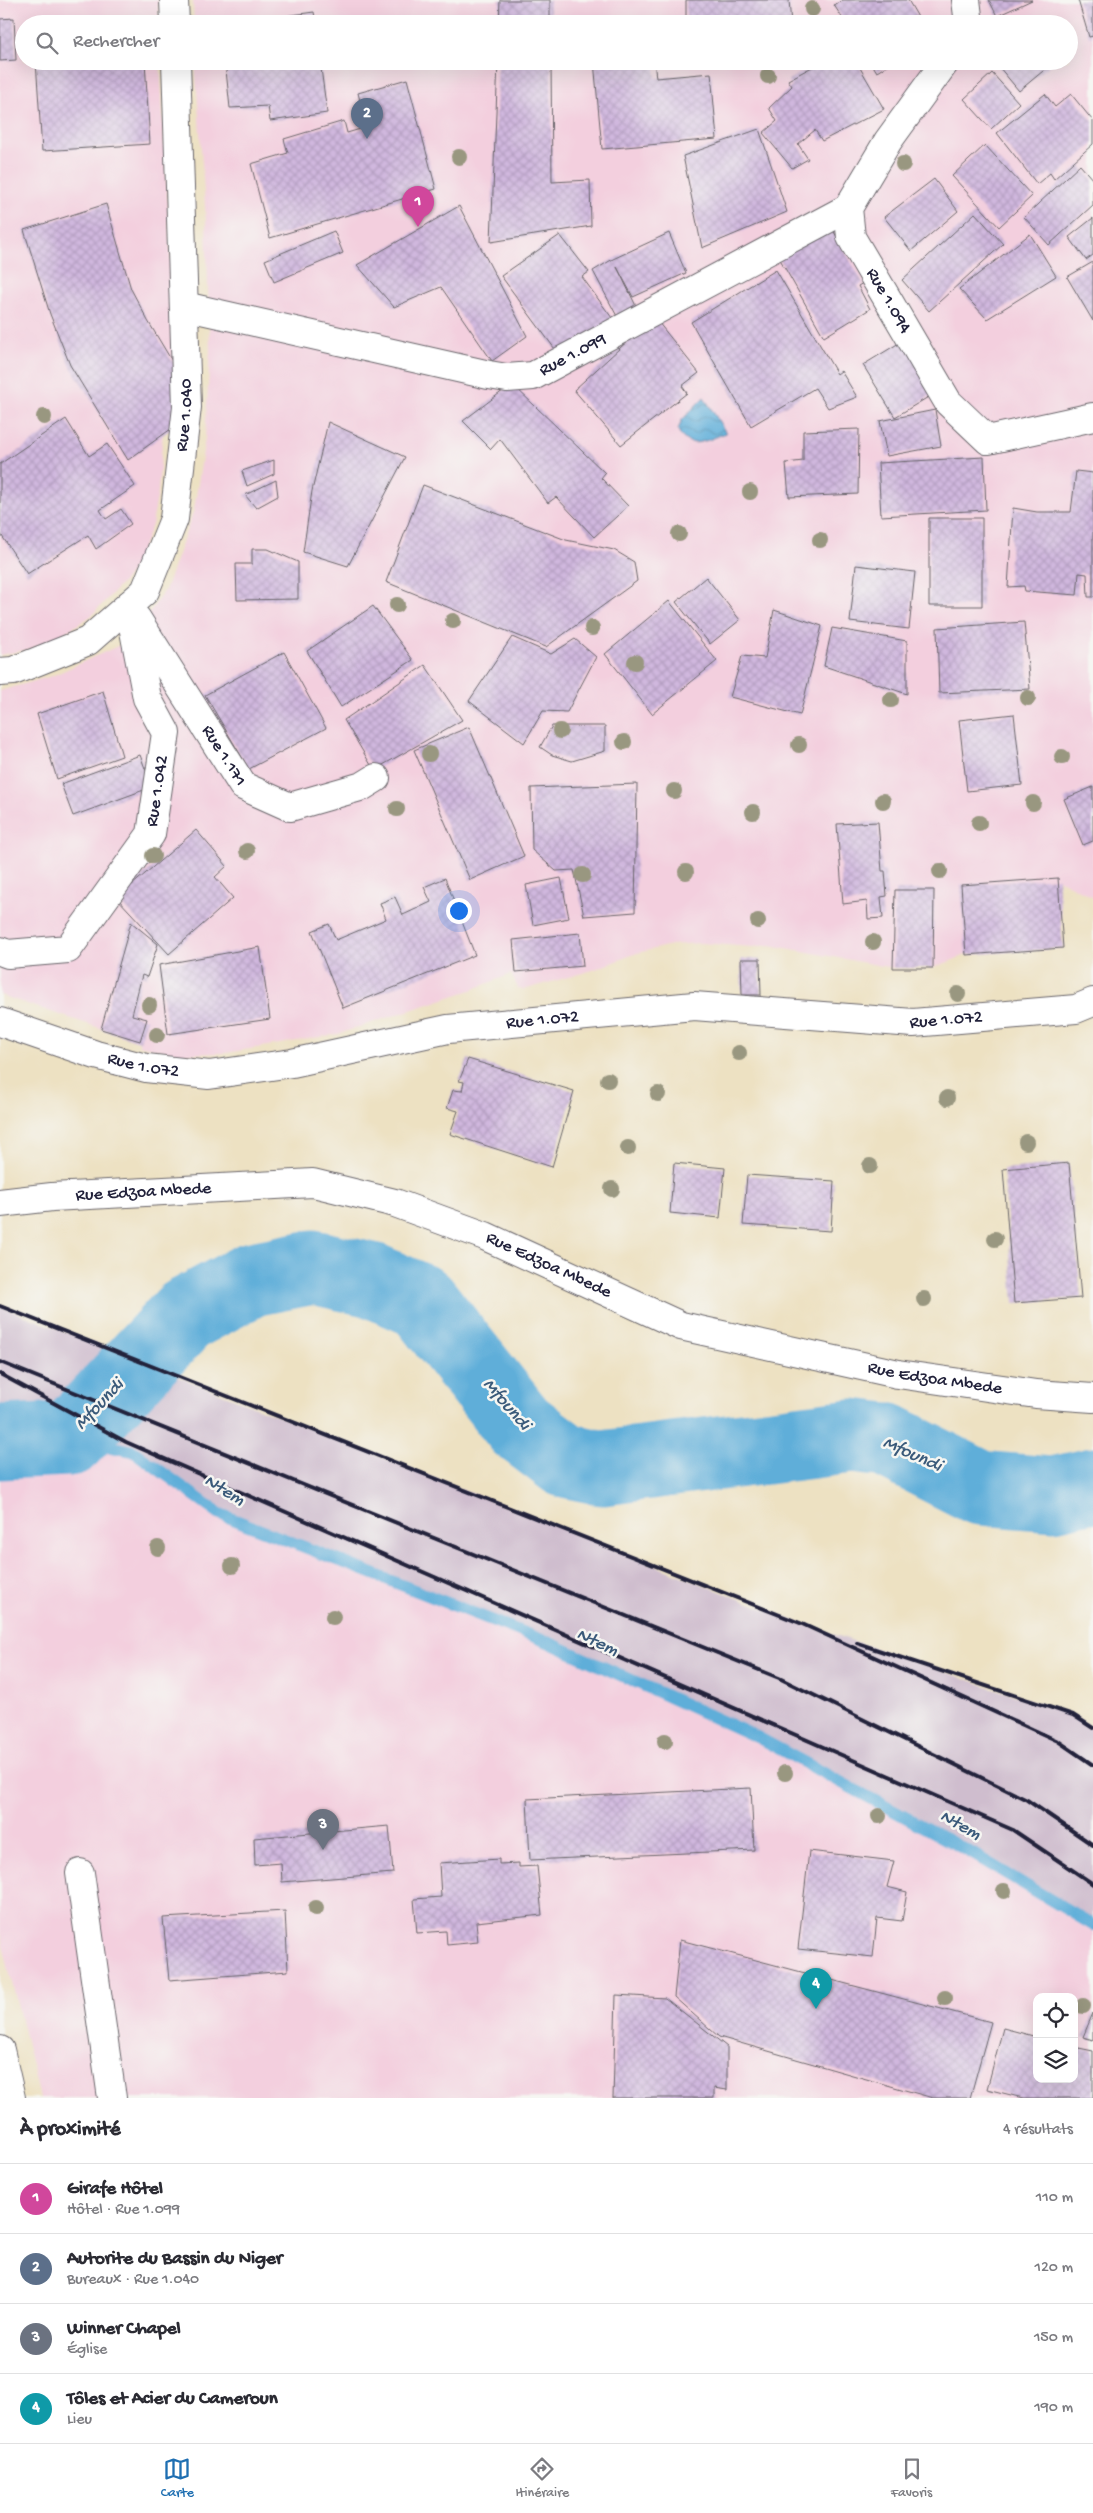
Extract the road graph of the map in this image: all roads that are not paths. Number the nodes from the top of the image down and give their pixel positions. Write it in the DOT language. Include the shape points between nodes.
graph roads {
  1 [pos="174,0"];
  2 [pos="966,0"];
  3 [pos="175,15"];
  4 [pos="968,15"];
  5 [pos="176,70"];
  6 [pos="939,70"];
  7 [pos="848,208"];
  8 [pos="184,306"];
  9 [pos="1093,418"];
  10 [pos="129,605"];
  11 [pos="0,672"];
  12 [pos="376,778"];
  13 [pos="0,951"];
  14 [pos="1093,1002"];
  15 [pos="0,1022"];
  16 [pos="0,1202"];
  17 [pos="1093,1398"];
  18 [pos="80,1872"];
  19 [pos="0,2050"];
  20 [pos="11,2098"];
  21 [pos="112,2098"];
  1 -- 3 [label="street"];
  2 -- 4 [label="street"];
  5 -- 8 [label="street, Rue 1.040"];
  6 -- 7 [label="street" via="888,141"];
  7 -- 8 [label="street, Rue 1.099" via="533,376 507,378 489,375"];
  7 -- 9 [label="street, Rue 1.094" via="851,237 948,402 988,440"];
  8 -- 10 [label="street, Rue 1.040" via="187,407 174,519 145,591"];
  10 -- 11 [label="street, Rue 1.040" via="88,641 13,671"];
  10 -- 12 [label="street, Rue 1.171" via="243,786 290,807 363,786"];
  10 -- 13 [label="street, Rue 1.042" via="147,698 166,733 151,834 68,949 8,954"];
  14 -- 15 [label="street, Rue 1.072" via="1076,1009 912,1023 694,1006 448,1030 292,1063 209,1074 146,1068 96,1055"];
  16 -- 17 [label="street, Rue Edzoa Mbede" via="313,1183 395,1203 485,1236 681,1326 898,1374 1036,1394"];
  18 -- 21 [label="street"];
  19 -- 20 [label="street"];
}
